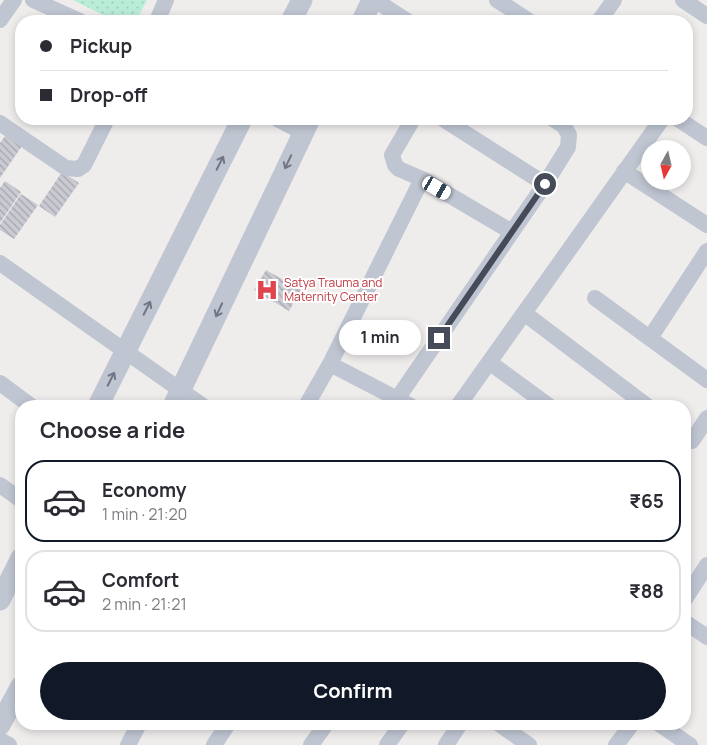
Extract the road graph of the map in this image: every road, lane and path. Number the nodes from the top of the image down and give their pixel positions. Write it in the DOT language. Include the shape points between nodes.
graph roads {
  1 [pos="14,0"];
  2 [pos="33,0"];
  3 [pos="166,0"];
  4 [pos="302,0"];
  5 [pos="373,0"];
  6 [pos="497,0"];
  7 [pos="614,0"];
  8 [pos="683,0"];
  9 [pos="67,15"];
  10 [pos="160,15"];
  11 [pos="294,15"];
  12 [pos="365,15"];
  13 [pos="397,15"];
  14 [pos="520,15"];
  15 [pos="603,15"];
  16 [pos="707,16"];
  17 [pos="0,20"];
  18 [pos="0,123"];
  19 [pos="104,125"];
  20 [pos="239,125"];
  21 [pos="306,125"];
  22 [pos="410,125"];
  23 [pos="452,125"];
  24 [pos="562,125"];
  25 [pos="658,125"];
  26 [pos="687,125"];
  27 [pos="707,138"];
  28 [pos="624,171"];
  29 [pos="422,179"];
  30 [pos="545,184"];
  31 [pos="707,225"];
  32 [pos="512,232"];
  33 [pos="707,251"];
  34 [pos="0,263"];
  35 [pos="595,298"];
  36 [pos="524,313"];
  37 [pos="650,338"];
  38 [pos="125,352"];
  39 [pos="489,362"];
  40 [pos="330,364"];
  41 [pos="707,380"];
  42 [pos="0,383"];
  43 [pos="177,399"];
  44 [pos="23,400"];
  45 [pos="101,400"];
  46 [pos="309,400"];
  47 [pos="398,400"];
  48 [pos="406,400"];
  49 [pos="462,400"];
  50 [pos="541,400"];
  51 [pos="639,400"];
  52 [pos="707,418"];
  53 [pos="691,438"];
  54 [pos="0,485"];
  55 [pos="15,496"];
  56 [pos="15,570"];
  57 [pos="705,574"];
  58 [pos="691,592"];
  59 [pos="0,600"];
  60 [pos="691,626"];
  61 [pos="707,637"];
  62 [pos="15,697"];
  63 [pos="0,725"];
  64 [pos="136,730"];
  65 [pos="224,730"];
  66 [pos="322,730"];
  67 [pos="398,730"];
  68 [pos="456,730"];
  69 [pos="508,730"];
  70 [pos="627,730"];
  71 [pos="668,730"];
  72 [pos="0,740"];
  73 [pos="10,745"];
  74 [pos="128,745"];
  75 [pos="214,745"];
  76 [pos="311,745"];
  77 [pos="388,745"];
  78 [pos="446,745"];
  79 [pos="529,745"];
  80 [pos="616,745"];
  81 [pos="690,745"];
  1 -- 17 [label="street"];
  2 -- 9 [label="street"];
  3 -- 10 [label="street"];
  4 -- 11 [label="street"];
  5 -- 12 [label="street"];
  5 -- 13 [label="street"];
  6 -- 14 [label="street"];
  7 -- 15 [label="street"];
  8 -- 16 [label="street"];
  18 -- 19 [label="street" via="76,173"];
  38 -- 20 [label="street, one-way"];
  21 -- 43 [label="street, one-way"];
  22 -- 29 [label="street" via="392,155 399,169"];
  23 -- 30 [label="street"];
  24 -- 30 [label="street" via="569,135 568,147"];
  25 -- 28 [label="street"];
  26 -- 27 [label="street"];
  28 -- 31 [label="street"];
  28 -- 36 [label="street"];
  29 -- 32 [label="street"];
  29 -- 40 [label="street"];
  30 -- 32 [label="street"];
  32 -- 48 [label="street"];
  33 -- 37 [label="street"];
  34 -- 38 [label="street"];
  35 -- 37 [label="street"];
  36 -- 39 [label="street"];
  36 -- 51 [label="street"];
  37 -- 41 [label="street"];
  38 -- 43 [label="street"];
  45 -- 38 [label="street, one-way"];
  39 -- 49 [label="street"];
  39 -- 50 [label="street"];
  40 -- 46 [label="street"];
  40 -- 47 [label="street"];
  42 -- 44 [label="street"];
  52 -- 53 [label="street"];
  54 -- 55 [label="street"];
  56 -- 59 [label="street"];
  57 -- 58 [label="street"];
  60 -- 61 [label="street"];
  62 -- 63 [label="street"];
  64 -- 74 [label="street"];
  65 -- 75 [label="street"];
  66 -- 76 [label="street"];
  67 -- 77 [label="street"];
  68 -- 78 [label="street"];
  69 -- 79 [label="street"];
  70 -- 80 [label="street"];
  71 -- 81 [label="street"];
  72 -- 73 [label="street"];
}
